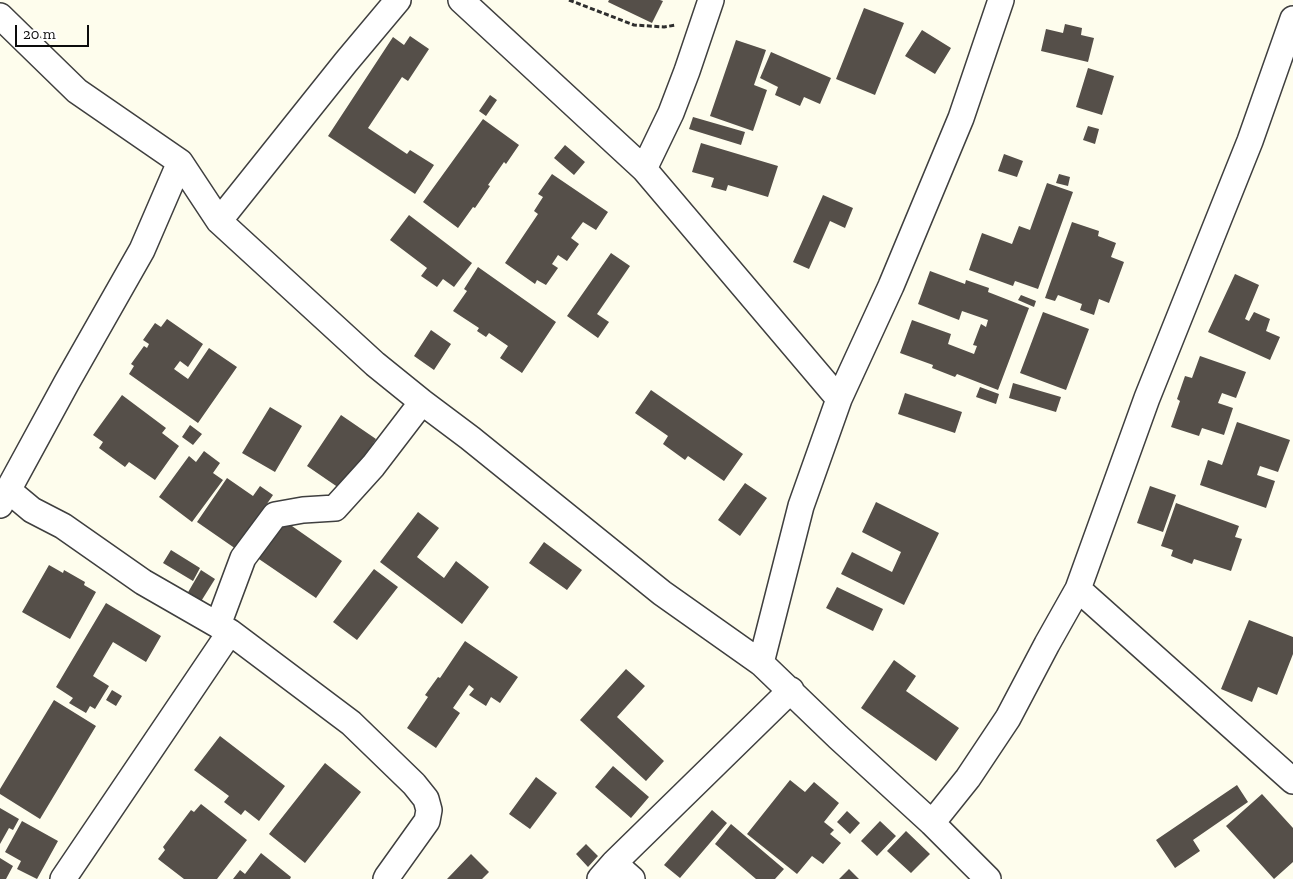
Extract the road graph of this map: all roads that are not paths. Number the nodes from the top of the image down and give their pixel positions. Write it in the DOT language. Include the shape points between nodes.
graph roads {
  1 [pos="398,0"];
  2 [pos="461,0"];
  3 [pos="1001,0"];
  4 [pos="708,10"];
  5 [pos="0,16"];
  6 [pos="1293,19"];
  7 [pos="180,162"];
  8 [pos="644,169"];
  9 [pos="219,222"];
  10 [pos="839,398"];
  11 [pos="422,402"];
  12 [pos="4,498"];
  13 [pos="1078,589"];
  14 [pos="224,629"];
  15 [pos="761,663"];
  16 [pos="791,690"];
  17 [pos="1293,781"];
  18 [pos="932,823"];
  19 [pos="615,874"];
  20 [pos="62,879"];
  21 [pos="386,879"];
  22 [pos="988,879"];
  1 -- 9 [label="street"];
  2 -- 8 [label="street"];
  3 -- 10 [label="street" via="961,118"];
  4 -- 8 [label="street" via="671,114"];
  5 -- 7 [label="street" via="78,91"];
  6 -- 13 [label="street" via="1250,140 1147,398"];
  7 -- 9 [label="street"];
  7 -- 12 [label="street" via="142,250"];
  8 -- 10 [label="street"];
  9 -- 11 [label="street" via="368,358"];
  10 -- 15 [label="street" via="801,506"];
  11 -- 14 [label="street" via="373,466 335,508 275,515 243,558"];
  11 -- 15 [label="street" via="662,593"];
  12 -- 14 [label="street" via="63,526 143,582"];
  13 -- 17 [label="street"];
  13 -- 18 [label="street" via="1008,718 968,778"];
  14 -- 20 [label="street"];
  14 -- 21 [label="street" via="351,723 426,798 427,821"];
  15 -- 16 [label="street"];
  16 -- 18 [label="street"];
  16 -- 19 [label="street"];
  18 -- 22 [label="street"];
}
